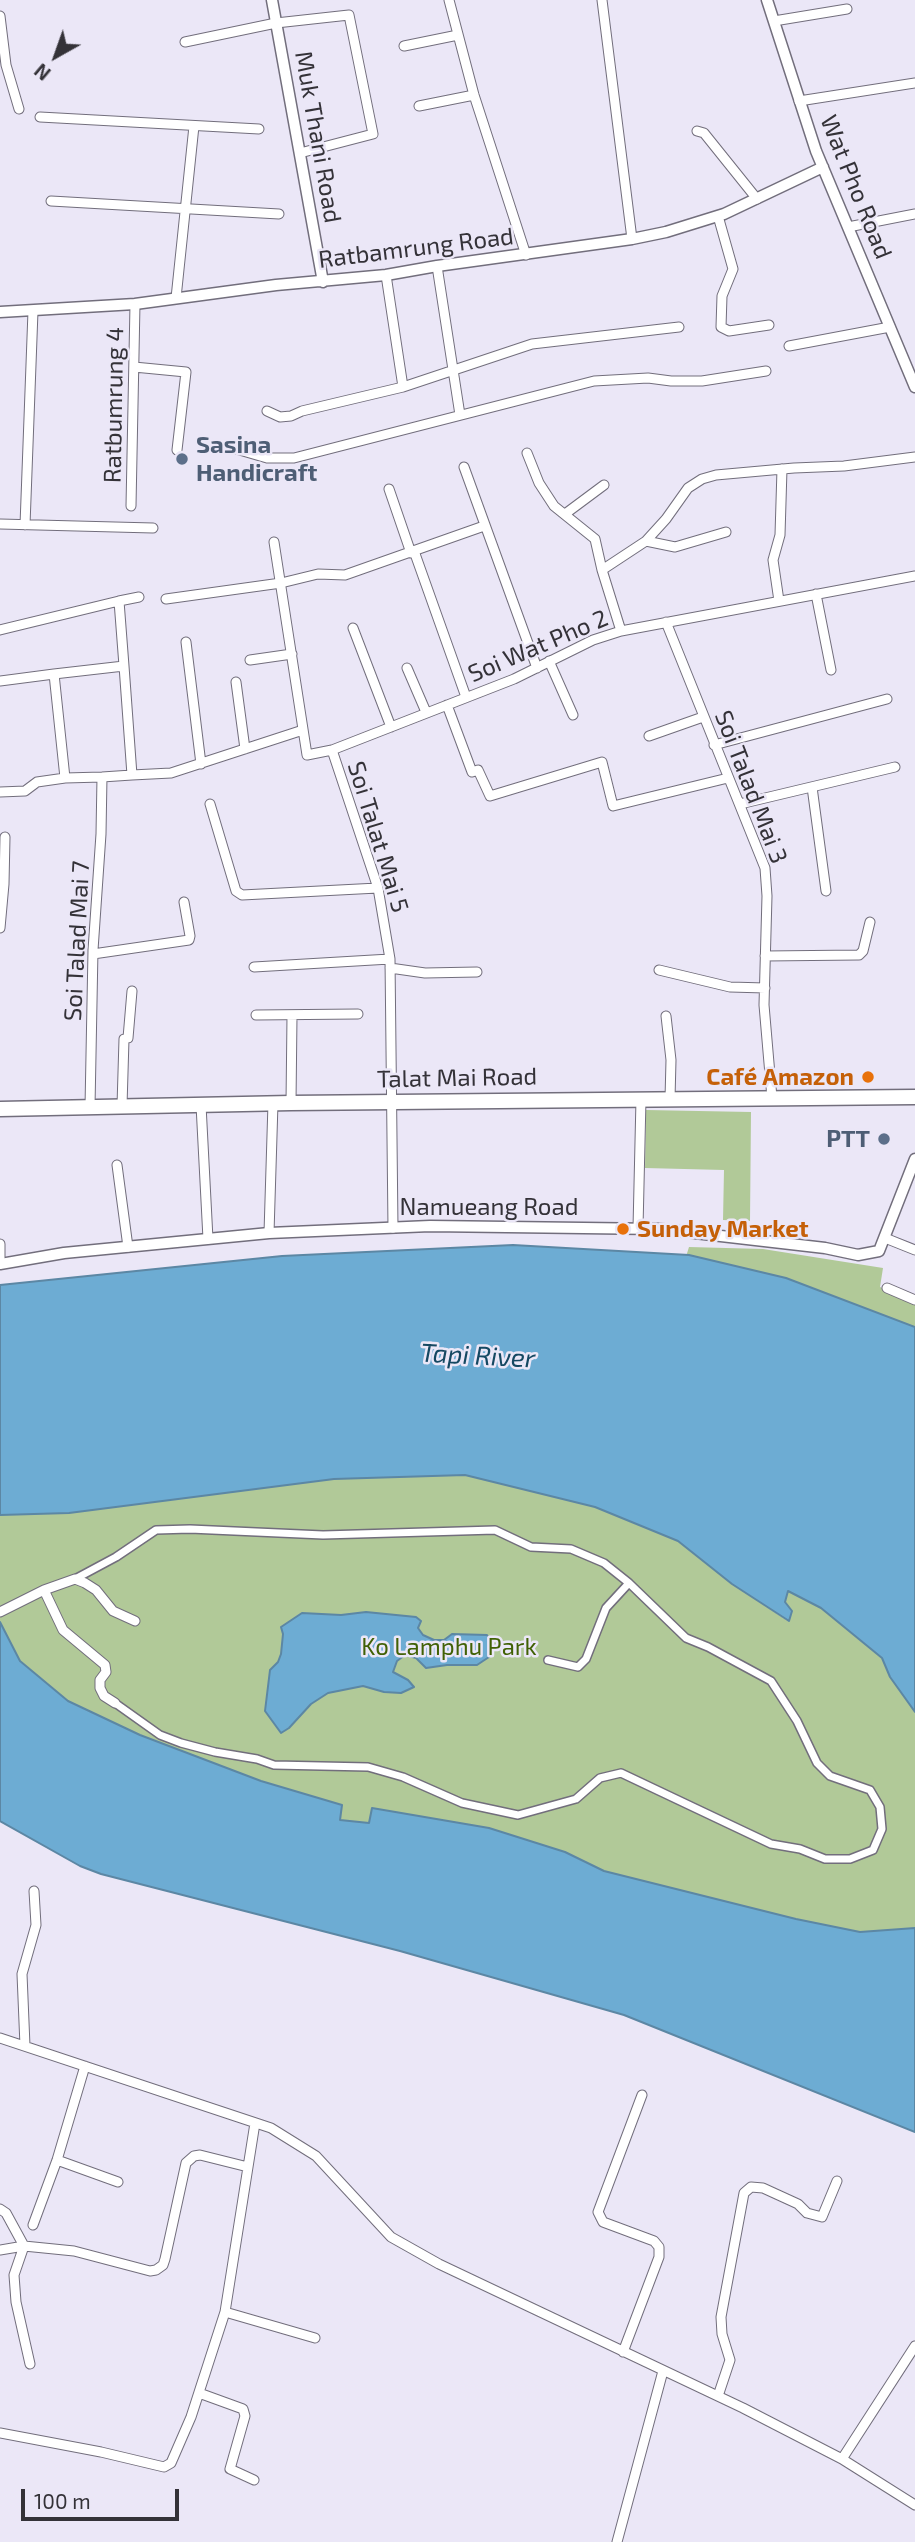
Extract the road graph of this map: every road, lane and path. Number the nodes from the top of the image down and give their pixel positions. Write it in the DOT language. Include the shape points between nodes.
graph roads {
  1 [pos="272,0"];
  2 [pos="449,0"];
  3 [pos="602,0"];
  4 [pos="767,0"];
  5 [pos="847,9"];
  6 [pos="0,16"];
  7 [pos="774,22"];
  8 [pos="276,23"];
  9 [pos="458,35"];
  10 [pos="185,42"];
  11 [pos="404,46"];
  12 [pos="915,83"];
  13 [pos="474,95"];
  14 [pos="799,101"];
  15 [pos="419,106"];
  16 [pos="19,109"];
  17 [pos="40,117"];
  18 [pos="194,126"];
  19 [pos="259,130"];
  20 [pos="697,131"];
  21 [pos="300,153"];
  22 [pos="823,167"];
  23 [pos="757,199"];
  24 [pos="51,201"];
  25 [pos="186,209"];
  26 [pos="279,214"];
  27 [pos="915,214"];
  28 [pos="718,216"];
  29 [pos="848,226"];
  30 [pos="632,239"];
  31 [pos="526,255"];
  32 [pos="437,266"];
  33 [pos="386,275"];
  34 [pos="324,282"];
  35 [pos="176,298"];
  36 [pos="135,304"];
  37 [pos="0,312"];
  38 [pos="33,312"];
  39 [pos="769,326"];
  40 [pos="679,327"];
  41 [pos="890,327"];
  42 [pos="789,346"];
  43 [pos="134,367"];
  44 [pos="766,370"];
  45 [pos="452,373"];
  46 [pos="914,383"];
  47 [pos="403,387"];
  48 [pos="267,411"];
  49 [pos="460,415"];
  50 [pos="236,449"];
  51 [pos="177,450"];
  52 [pos="527,453"];
  53 [pos="915,457"];
  54 [pos="464,467"];
  55 [pos="782,469"];
  56 [pos="604,485"];
  57 [pos="389,489"];
  58 [pos="131,506"];
  59 [pos="565,514"];
  60 [pos="0,524"];
  61 [pos="24,525"];
  62 [pos="484,526"];
  63 [pos="153,528"];
  64 [pos="726,532"];
  65 [pos="646,541"];
  66 [pos="274,542"];
  67 [pos="413,552"];
  68 [pos="602,570"];
  69 [pos="915,576"];
  70 [pos="281,583"];
  71 [pos="816,594"];
  72 [pos="139,597"];
  73 [pos="166,599"];
  74 [pos="119,601"];
  75 [pos="779,601"];
  76 [pos="666,622"];
  77 [pos="354,628"];
  78 [pos="0,630"];
  79 [pos="621,631"];
  80 [pos="186,642"];
  81 [pos="292,654"];
  82 [pos="250,660"];
  83 [pos="550,662"];
  84 [pos="124,666"];
  85 [pos="407,668"];
  86 [pos="537,668"];
  87 [pos="831,670"];
  88 [pos="54,674"];
  89 [pos="0,681"];
  90 [pos="236,682"];
  91 [pos="466,697"];
  92 [pos="887,699"];
  93 [pos="447,705"];
  94 [pos="426,712"];
  95 [pos="573,715"];
  96 [pos="704,717"];
  97 [pos="391,727"];
  98 [pos="303,730"];
  99 [pos="649,736"];
  100 [pos="714,745"];
  101 [pos="245,749"];
  102 [pos="332,750"];
  103 [pos="201,764"];
  104 [pos="895,767"];
  105 [pos="132,775"];
  106 [pos="102,777"];
  107 [pos="65,778"];
  108 [pos="728,778"];
  109 [pos="812,787"];
  110 [pos="0,792"];
  111 [pos="211,804"];
  112 [pos="740,804"];
  113 [pos="5,837"];
  114 [pos="378,888"];
  115 [pos="826,891"];
  116 [pos="184,902"];
  117 [pos="870,922"];
  118 [pos="0,929"];
  119 [pos="93,954"];
  120 [pos="765,956"];
  121 [pos="390,963"];
  122 [pos="254,967"];
  123 [pos="659,970"];
  124 [pos="477,972"];
  125 [pos="765,988"];
  126 [pos="132,991"];
  127 [pos="358,1014"];
  128 [pos="256,1015"];
  129 [pos="292,1016"];
  130 [pos="666,1016"];
  131 [pos="915,1097"];
  132 [pos="772,1098"];
  133 [pos="641,1099"];
  134 [pos="670,1099"];
  135 [pos="391,1102"];
  136 [pos="273,1103"];
  137 [pos="291,1103"];
  138 [pos="201,1105"];
  139 [pos="122,1106"];
  140 [pos="90,1107"];
  141 [pos="0,1109"];
  142 [pos="915,1159"];
  143 [pos="117,1165"];
  144 [pos="393,1228"];
  145 [pos="638,1228"];
  146 [pos="269,1233"];
  147 [pos="885,1238"];
  148 [pos="208,1239"];
  149 [pos="0,1244"];
  150 [pos="128,1247"];
  151 [pos="915,1250"];
  152 [pos="0,1264"];
  153 [pos="887,1288"];
  154 [pos="915,1300"];
  155 [pos="75,1579"];
  156 [pos="629,1583"];
  157 [pos="44,1590"];
  158 [pos="0,1612"];
  159 [pos="135,1621"];
  160 [pos="548,1660"];
  161 [pos="115,1703"];
  162 [pos="34,1891"];
  163 [pos="0,2038"];
  164 [pos="25,2046"];
  165 [pos="85,2066"];
  166 [pos="642,2095"];
  167 [pos="255,2123"];
  168 [pos="57,2160"];
  169 [pos="248,2167"];
  170 [pos="837,2181"];
  171 [pos="118,2182"];
  172 [pos="0,2209"];
  173 [pos="33,2225"];
  174 [pos="24,2246"];
  175 [pos="0,2250"];
  176 [pos="225,2312"];
  177 [pos="315,2337"];
  178 [pos="915,2346"];
  179 [pos="623,2352"];
  180 [pos="30,2364"];
  181 [pos="663,2371"];
  182 [pos="199,2393"];
  183 [pos="718,2396"];
  184 [pos="0,2433"];
  185 [pos="842,2459"];
  186 [pos="254,2480"];
  187 [pos="915,2505"];
  188 [pos="617,2542"];
  1 -- 8 [label="street, Muk Thani Road"];
  2 -- 9 [label="street"];
  3 -- 30 [label="street"];
  4 -- 7 [label="street, Wat Pho Road"];
  5 -- 7 [label="street"];
  6 -- 16 [label="street" via="6,65"];
  7 -- 14 [label="street, Wat Pho Road"];
  8 -- 10 [label="street"];
  8 -- 21 [label="street, Muk Thani Road"];
  8 -- 21 [label="street" via="349,15 373,135"];
  9 -- 11 [label="street"];
  9 -- 13 [label="street"];
  12 -- 14 [label="street"];
  13 -- 15 [label="street"];
  13 -- 31 [label="street"];
  14 -- 22 [label="street, Wat Pho Road"];
  17 -- 18 [label="street"];
  18 -- 19 [label="street"];
  18 -- 25 [label="street"];
  20 -- 23 [label="street" via="704,132"];
  21 -- 34 [label="street, Muk Thani Road"];
  22 -- 23 [label="street, Ratbamrung Road"];
  22 -- 29 [label="street, Wat Pho Road"];
  23 -- 28 [label="street, Ratbamrung Road"];
  24 -- 25 [label="street"];
  25 -- 26 [label="street"];
  25 -- 35 [label="street"];
  27 -- 29 [label="street"];
  28 -- 30 [label="street, Ratbamrung Road"];
  28 -- 39 [label="street" via="733,269 722,296 721,327 729,331"];
  29 -- 41 [label="street, Wat Pho Road"];
  30 -- 31 [label="street, Ratbamrung Road"];
  31 -- 32 [label="street, Ratbamrung Road"];
  32 -- 33 [label="street, Ratbamrung Road"];
  32 -- 45 [label="street"];
  33 -- 34 [label="street, Ratbamrung Road"];
  33 -- 47 [label="street"];
  34 -- 35 [label="street, Ratbamrung Road"];
  35 -- 36 [label="street, Ratbamrung Road"];
  36 -- 38 [label="street, Ratbamrung Road"];
  36 -- 43 [label="street, Ratbumrung 4"];
  37 -- 38 [label="street, Ratbamrung Road"];
  38 -- 61 [label="street"];
  40 -- 45 [label="street" via="532,344"];
  41 -- 42 [label="street"];
  41 -- 46 [label="street, Wat Pho Road"];
  43 -- 51 [label="street" via="186,372"];
  43 -- 58 [label="street, Ratbumrung 4"];
  44 -- 49 [label="street" via="702,381 594,381"];
  45 -- 47 [label="street"];
  45 -- 49 [label="street"];
  47 -- 48 [label="street" via="291,416"];
  49 -- 50 [label="street" via="294,458 267,458"];
  52 -- 59 [label="street" via="548,498"];
  53 -- 55 [label="street"];
  54 -- 62 [label="street"];
  55 -- 65 [label="street" via="702,479 688,488"];
  55 -- 75 [label="street" via="780,534 773,560"];
  56 -- 59 [label="street"];
  57 -- 67 [label="street"];
  59 -- 68 [label="street" via="595,539"];
  60 -- 61 [label="street"];
  61 -- 63 [label="street"];
  62 -- 67 [label="street"];
  62 -- 86 [label="street"];
  64 -- 65 [label="street" via="685,545"];
  65 -- 68 [label="street"];
  66 -- 70 [label="street"];
  67 -- 70 [label="street" via="345,575 318,573"];
  67 -- 91 [label="street"];
  68 -- 79 [label="street"];
  69 -- 71 [label="street, Soi Wat Pho 2"];
  70 -- 73 [label="street"];
  70 -- 81 [label="street"];
  71 -- 75 [label="street, Soi Wat Pho 2"];
  71 -- 87 [label="street"];
  72 -- 74 [label="street"];
  74 -- 78 [label="street"];
  74 -- 84 [label="street"];
  75 -- 76 [label="street, Soi Wat Pho 2"];
  76 -- 79 [label="street, Soi Wat Pho 2"];
  76 -- 96 [label="street, Soi Talad Mai 3"];
  77 -- 97 [label="street"];
  79 -- 83 [label="street, Soi Wat Pho 2"];
  80 -- 103 [label="street"];
  81 -- 82 [label="street"];
  81 -- 98 [label="street"];
  83 -- 86 [label="street, Soi Wat Pho 2"];
  83 -- 95 [label="street"];
  84 -- 88 [label="street"];
  84 -- 105 [label="street"];
  85 -- 94 [label="street"];
  86 -- 91 [label="street, Soi Wat Pho 2"];
  88 -- 89 [label="street"];
  88 -- 107 [label="street"];
  90 -- 101 [label="street"];
  91 -- 93 [label="street, Soi Wat Pho 2"];
  92 -- 100 [label="street"];
  93 -- 94 [label="street, Soi Wat Pho 2"];
  93 -- 108 [label="street" via="472,772 478,770 490,796 602,762 612,806"];
  94 -- 97 [label="street, Soi Wat Pho 2"];
  96 -- 99 [label="street"];
  96 -- 100 [label="street, Soi Talad Mai 3"];
  97 -- 102 [label="street, Soi Wat Pho 2"];
  98 -- 101 [label="street"];
  98 -- 102 [label="street, Soi Wat Pho 2" via="307,755"];
  100 -- 108 [label="street, Soi Talad Mai 3"];
  101 -- 103 [label="street"];
  102 -- 114 [label="street, Soi Talat Mai 5"];
  103 -- 105 [label="street" via="171,773"];
  104 -- 109 [label="street"];
  105 -- 106 [label="street"];
  106 -- 107 [label="street"];
  106 -- 119 [label="street, Soi Talad Mai 7"];
  107 -- 110 [label="street" via="37,782 25,791"];
  108 -- 112 [label="street, Soi Talad Mai 3"];
  109 -- 112 [label="street"];
  109 -- 115 [label="street"];
  111 -- 114 [label="street" via="236,891 242,895"];
  112 -- 120 [label="street, Soi Talad Mai 3" via="765,869"];
  113 -- 118 [label="street"];
  114 -- 121 [label="street, Soi Talat Mai 5"];
  116 -- 119 [label="street" via="189,940"];
  117 -- 120 [label="street" via="859,955"];
  119 -- 140 [label="street, Soi Talad Mai 7"];
  120 -- 125 [label="street, Soi Talad Mai 3"];
  121 -- 122 [label="street"];
  121 -- 124 [label="street" via="425,973"];
  121 -- 135 [label="street, Soi Talat Mai 5"];
  123 -- 125 [label="street" via="730,986"];
  125 -- 132 [label="street, Soi Talad Mai 3"];
  126 -- 139 [label="street" via="128,1038 124,1039"];
  127 -- 129 [label="street"];
  128 -- 129 [label="street"];
  129 -- 137 [label="street"];
  130 -- 134 [label="street"];
  131 -- 132 [label="main road, Talat Mai Road"];
  132 -- 134 [label="main road, Talat Mai Road"];
  133 -- 134 [label="main road, Talat Mai Road"];
  133 -- 135 [label="main road, Talat Mai Road"];
  133 -- 145 [label="street"];
  135 -- 137 [label="main road, Talat Mai Road"];
  135 -- 144 [label="street, Soi Talat Mai 5"];
  136 -- 137 [label="main road, Talat Mai Road"];
  136 -- 138 [label="main road, Talat Mai Road"];
  136 -- 146 [label="street"];
  138 -- 139 [label="main road, Talat Mai Road"];
  138 -- 148 [label="street"];
  139 -- 140 [label="main road, Talat Mai Road"];
  140 -- 141 [label="main road, Talat Mai Road"];
  142 -- 147 [label="street"];
  143 -- 150 [label="street"];
  144 -- 145 [label="street, Namueang Road"];
  144 -- 146 [label="street, Namueang Road"];
  145 -- 147 [label="street, Namueang Road" via="858,1255 879,1251"];
  146 -- 148 [label="street, Namueang Road"];
  147 -- 151 [label="street"];
  148 -- 150 [label="street, Namueang Road"];
  149 -- 152 [label="street"];
  150 -- 152 [label="street, Namueang Road"];
  153 -- 154 [label="street"];
  155 -- 156 [label="street" via="156,1530 323,1535 495,1530 531,1547 571,1549 604,1563"];
  155 -- 157 [label="street"];
  155 -- 159 [label="street" via="96,1590 113,1611"];
  156 -- 160 [label="street" via="606,1608 586,1659 578,1667"];
  156 -- 161 [label="street" via="686,1638 771,1681 817,1762 830,1776 870,1790 880,1807 883,1829 873,1850 850,1859 825,1858 772,1844 621,1773 600,1778 576,1799 518,1815 462,1803 368,1767 274,1765 181,1743 160,1735"];
  157 -- 158 [label="street"];
  157 -- 161 [label="street" via="63,1630 105,1665 100,1688"];
  162 -- 164 [label="street" via="36,1926 22,1974"];
  163 -- 164 [label="street"];
  164 -- 165 [label="street"];
  165 -- 167 [label="street"];
  165 -- 168 [label="street"];
  166 -- 179 [label="street" via="597,2212 603,2222 659,2247 660,2257"];
  167 -- 169 [label="street"];
  167 -- 179 [label="street" via="316,2156 391,2237"];
  168 -- 171 [label="street"];
  168 -- 173 [label="street"];
  169 -- 174 [label="street" via="200,2155 186,2162 165,2259 156,2270 86,2253"];
  169 -- 176 [label="street"];
  170 -- 183 [label="street" via="822,2217 763,2188 751,2187 744,2193 721,2317 730,2360"];
  172 -- 174 [label="street"];
  174 -- 175 [label="street"];
  174 -- 180 [label="street" via="13,2276"];
  176 -- 177 [label="street"];
  176 -- 182 [label="street"];
  178 -- 185 [label="street"];
  179 -- 181 [label="street"];
  181 -- 183 [label="street"];
  181 -- 188 [label="street"];
  182 -- 184 [label="street" via="168,2466"];
  182 -- 186 [label="street" via="243,2409 230,2469"];
  183 -- 185 [label="street"];
  185 -- 187 [label="street"];
}
